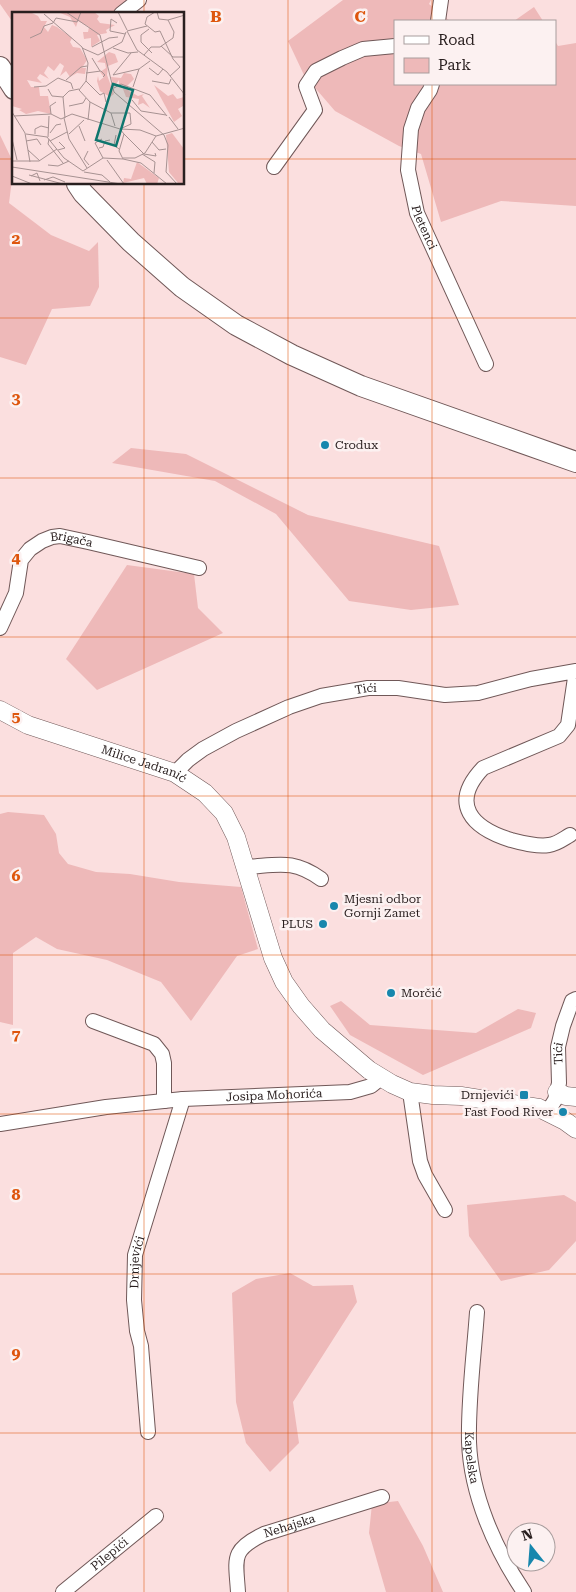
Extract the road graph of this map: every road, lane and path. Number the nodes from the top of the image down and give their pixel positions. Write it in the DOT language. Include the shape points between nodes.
graph roads {
  1 [pos="139,0"];
  2 [pos="442,0"];
  3 [pos="124,12"];
  4 [pos="438,20"];
  5 [pos="394,46"];
  6 [pos="0,67"];
  7 [pos="12,85"];
  8 [pos="432,85"];
  9 [pos="274,167"];
  10 [pos="78,185"];
  11 [pos="486,364"];
  12 [pos="576,462"];
  13 [pos="199,568"];
  14 [pos="0,628"];
  15 [pos="0,710"];
  16 [pos="175,773"];
  17 [pos="570,835"];
  18 [pos="246,867"];
  19 [pos="321,879"];
  20 [pos="576,999"];
  21 [pos="92,1021"];
  22 [pos="380,1078"];
  23 [pos="410,1092"];
  24 [pos="557,1092"];
  25 [pos="576,1097"];
  26 [pos="183,1098"];
  27 [pos="164,1101"];
  28 [pos="548,1111"];
  29 [pos="572,1120"];
  30 [pos="0,1124"];
  31 [pos="445,1210"];
  32 [pos="477,1312"];
  33 [pos="148,1432"];
  34 [pos="382,1497"];
  35 [pos="156,1516"];
  36 [pos="63,1592"];
  37 [pos="238,1592"];
  38 [pos="524,1592"];
  1 -- 3 [label="street"];
  2 -- 4 [label="street"];
  5 -- 9 [label="street" via="363,49 316,70 306,86 315,110"];
  6 -- 7 [label="main road"];
  8 -- 11 [label="street, Pletenci" via="418,108 411,130 408,170 417,213"];
  10 -- 12 [label="main road" via="131,242 182,287 236,326 361,386"];
  13 -- 14 [label="street, Brigača" via="60,536 52,537 30,549 21,560 16,593"];
  15 -- 16 [label="street, Milice Jadranić" via="28,724"];
  16 -- 17 [label="street, Tići" via="188,760 236,731 321,696 368,688 478,693 576,670 568,725 560,736 483,768 468,790 471,817 493,834 522,843 549,846"];
  16 -- 18 [label="street, Milice Jadranić" via="205,792 224,813"];
  18 -- 19 [label="street" via="290,864"];
  18 -- 22 [label="street, Milice Jadranić" via="273,958 284,982 322,1030"];
  20 -- 24 [label="street, Tići" via="572,1001 558,1047"];
  21 -- 27 [label="street" via="154,1044 162,1054 165,1066"];
  22 -- 23 [label="street, Milice Jadranić"];
  22 -- 26 [label="street, Josipa Mohorića" via="371,1086 350,1092"];
  23 -- 28 [label="street, Milice Jadranić" via="525,1104"];
  23 -- 31 [label="street" via="420,1161"];
  24 -- 25 [label="street"];
  24 -- 28 [label="street, Tići"];
  26 -- 27 [label="street, Josipa Mohorića"];
  26 -- 33 [label="street, Drnjevići" via="135,1255 134,1300"];
  27 -- 30 [label="street, Josipa Mohorića"];
  28 -- 29 [label="street, Milice Jadranić"];
  32 -- 38 [label="street, Kapelska" via="469,1443 472,1470 480,1503 496,1543"];
  34 -- 37 [label="street, Nehajska" via="247,1542 239,1552 236,1564"];
  35 -- 36 [label="street, Pilepići"];
}
